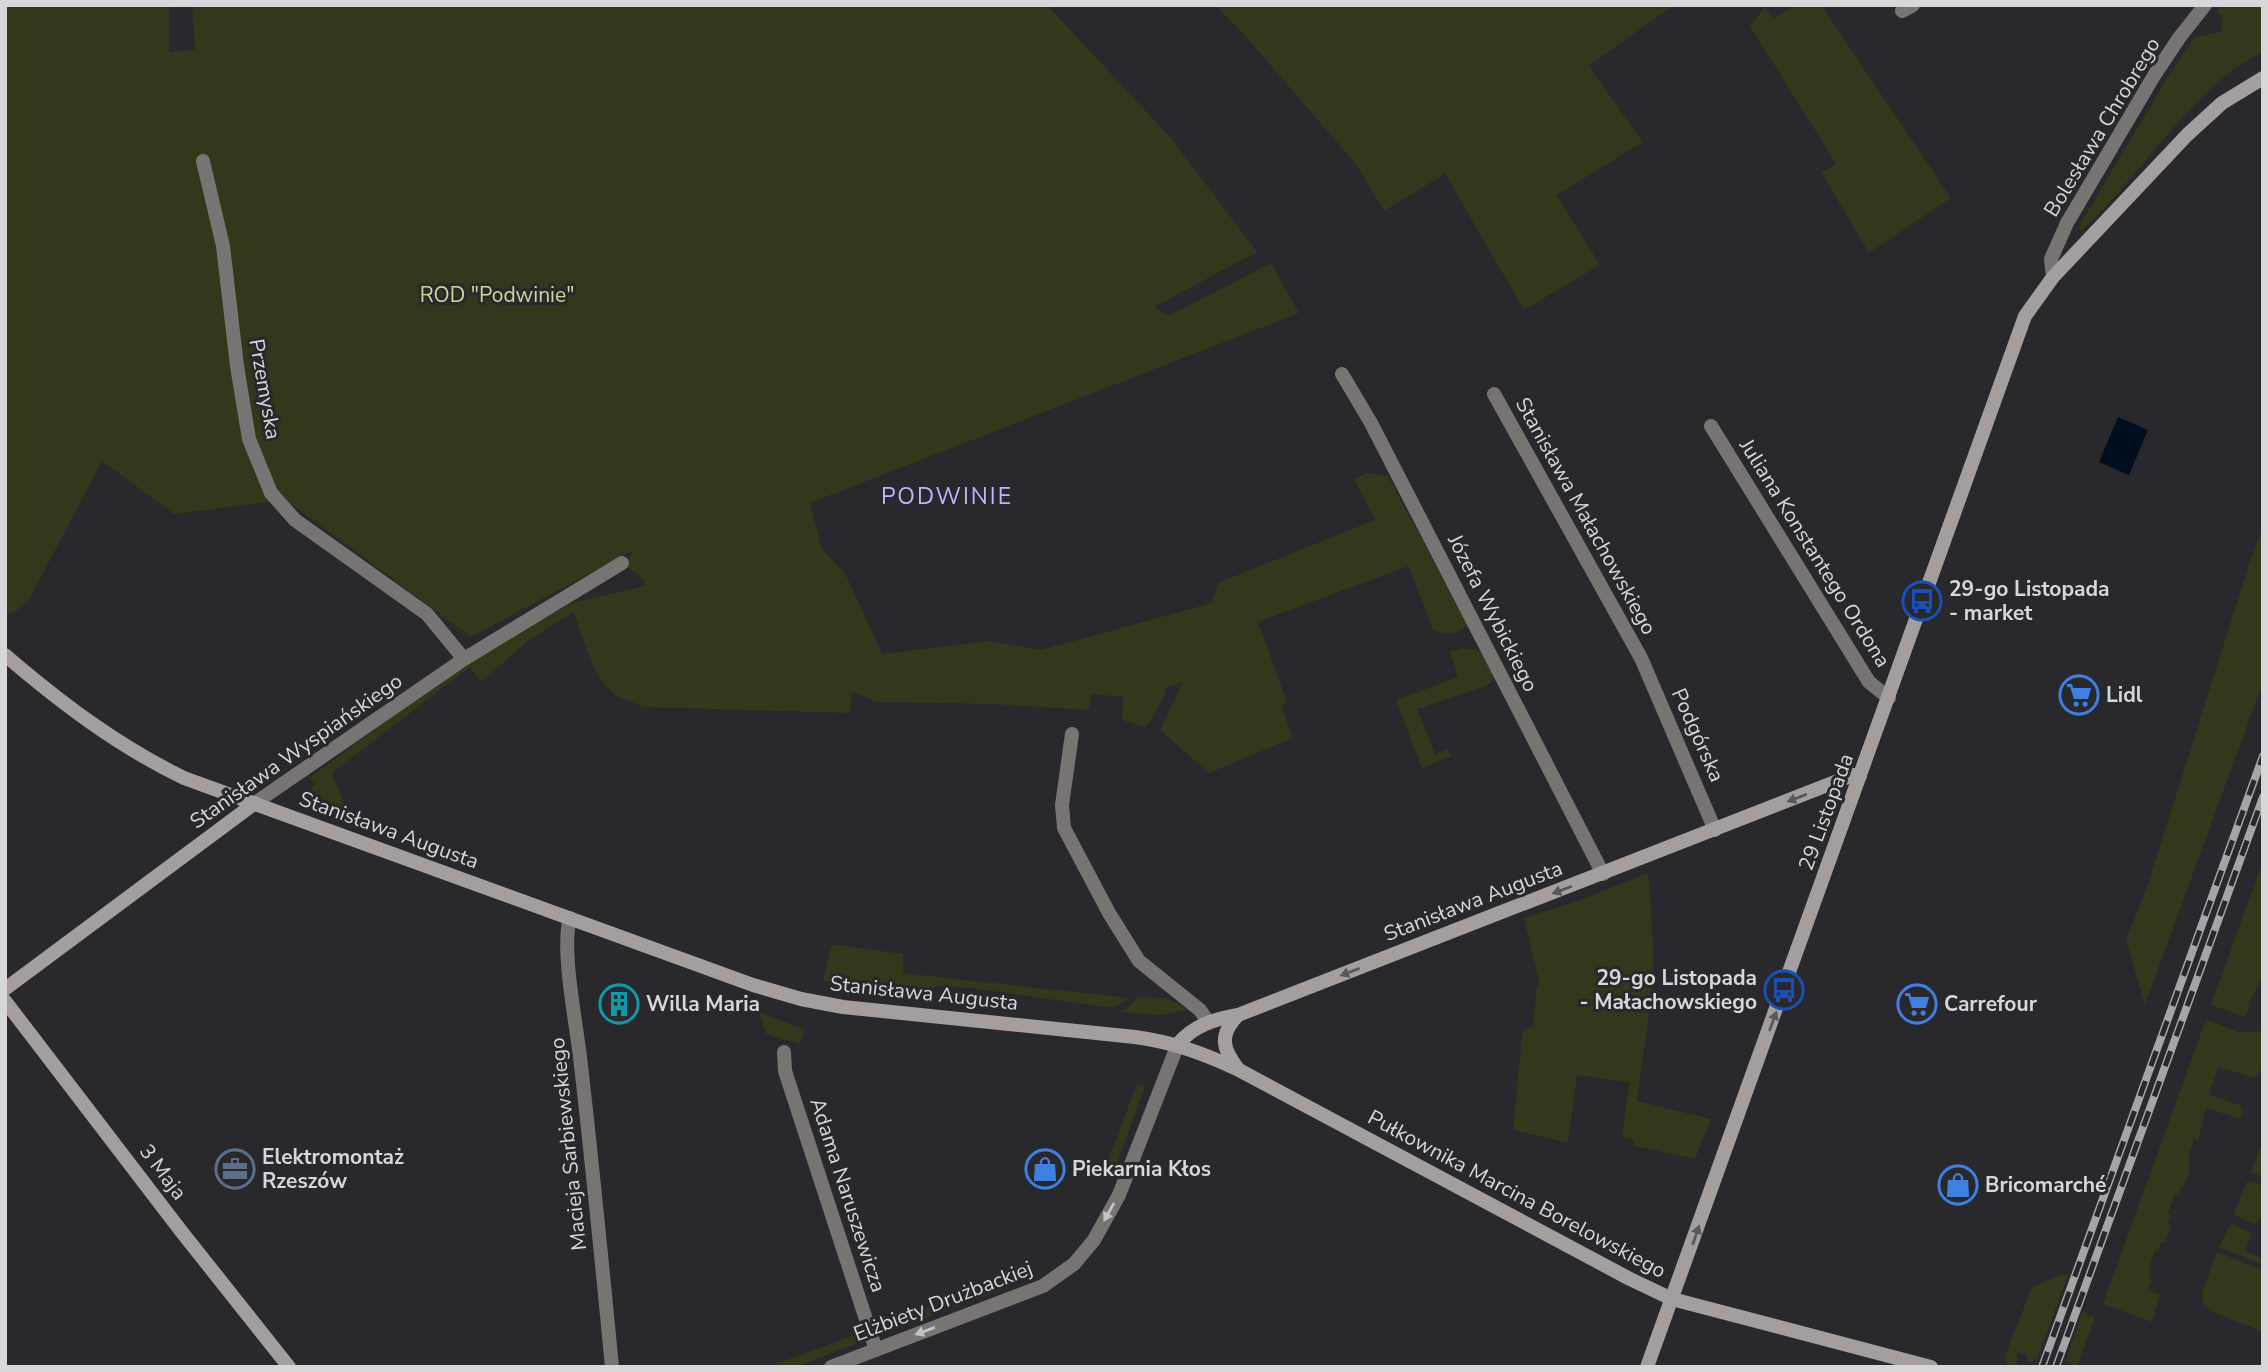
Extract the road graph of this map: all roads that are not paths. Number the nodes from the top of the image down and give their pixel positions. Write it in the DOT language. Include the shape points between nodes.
graph roads {
  1 [pos="2205,5"];
  2 [pos="2263,78"];
  3 [pos="203,161"];
  4 [pos="2053,276"];
  5 [pos="1342,374"];
  6 [pos="1494,394"];
  7 [pos="1710,426"];
  8 [pos="622,563"];
  9 [pos="5,655"];
  10 [pos="1641,658"];
  11 [pos="464,659"];
  12 [pos="1889,698"];
  13 [pos="1072,734"];
  14 [pos="1860,776"];
  15 [pos="255,803"];
  16 [pos="1715,830"];
  17 [pos="1603,874"];
  18 [pos="570,918"];
  19 [pos="5,989"];
  20 [pos="5,1001"];
  21 [pos="1238,1015"];
  22 [pos="1208,1022"];
  23 [pos="1178,1044"];
  24 [pos="785,1052"];
  25 [pos="1239,1070"];
  26 [pos="1672,1299"];
  27 [pos="876,1350"];
  28 [pos="289,1367"];
  29 [pos="612,1367"];
  30 [pos="831,1367"];
  31 [pos="1647,1367"];
  32 [pos="1931,1367"];
  1 -- 4 [label="street, Bolesława Chrobrego" via="2155,74 2067,223 2051,259"];
  2 -- 4 [label="street, 29 Listopada" via="2222,103 2187,135"];
  3 -- 11 [label="street, Przemyska" via="223,246 250,439 271,493 295,520 427,614"];
  4 -- 12 [label="street, 29 Listopada" via="2025,316"];
  5 -- 17 [label="street, Józefa Wybickiego"];
  6 -- 10 [label="street, Stanisława Małachowskiego"];
  7 -- 12 [label="street, Juliana Konstantego Ordona" via="1869,682"];
  8 -- 11 [label="street, Stanisława Wyspiańskiego"];
  9 -- 15 [label="street, Stanisława Augusta" via="88,722 150,761"];
  10 -- 16 [label="street, Podgórska"];
  11 -- 15 [label="street, Stanisława Wyspiańskiego"];
  12 -- 14 [label="street, 29 Listopada"];
  13 -- 22 [label="street" via="1062,804 1064,828 1139,961 1200,1010"];
  14 -- 16 [label="street, Stanisława Augusta, one-way"];
  26 -- 14 [label="street, 29 Listopada, one-way"];
  15 -- 18 [label="street, Stanisława Augusta"];
  15 -- 19 [label="street, Stanisława Wyspiańskiego"];
  16 -- 17 [label="street, Stanisława Augusta"];
  17 -- 21 [label="street, Stanisława Augusta, one-way"];
  18 -- 23 [label="street, Stanisława Augusta" via="801,999"];
  18 -- 29 [label="street, Macieja Sarbiewskiego" via="570,975"];
  20 -- 28 [label="street, 3 Maja"];
  21 -- 22 [label="street, Stanisława Augusta"];
  21 -- 25 [label="street" via="1225,1034 1225,1047"];
  22 -- 23 [label="street, Stanisława Augusta" via="1186,1033"];
  23 -- 25 [label="street, Pułkownika Marcina Borelowskiego"];
  23 -- 27 [label="street, Elżbiety Drużbackiej, one-way" via="1119,1195 1094,1240 1074,1264 1043,1286"];
  24 -- 27 [label="street, Adama Naruszewicza" via="785,1070"];
  25 -- 26 [label="street, Pułkownika Marcina Borelowskiego"];
  26 -- 31 [label="street, 29 Listopada"];
  26 -- 32 [label="street, Pułkownika Marcina Borelowskiego"];
  27 -- 30 [label="street, Elżbiety Drużbackiej"];
}
